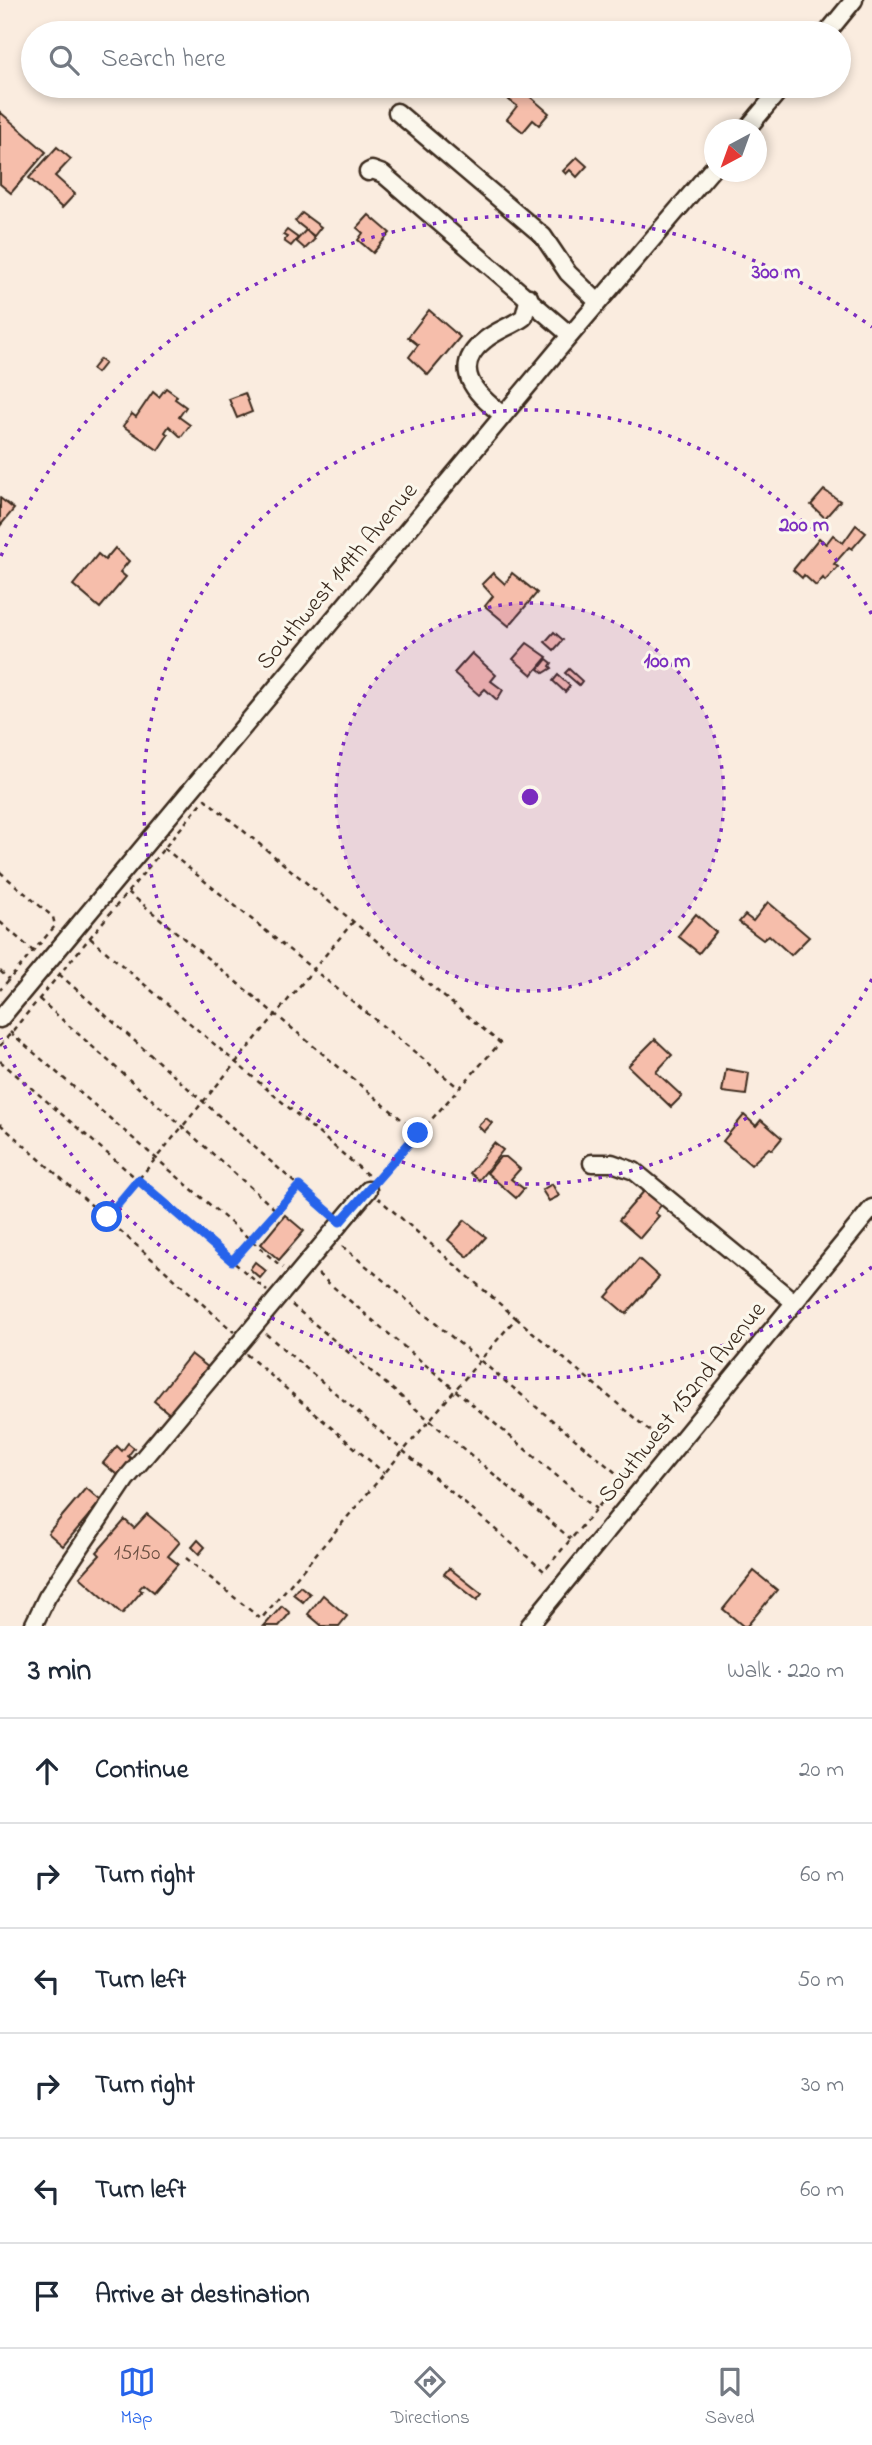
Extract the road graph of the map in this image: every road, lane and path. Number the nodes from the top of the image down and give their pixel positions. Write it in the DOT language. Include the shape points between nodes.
graph roads {
  1 [pos="854,0"];
  2 [pos="837,21"];
  3 [pos="772,98"];
  4 [pos="397,112"];
  5 [pos="755,119"];
  6 [pos="368,172"];
  7 [pos="704,180"];
  8 [pos="529,298"];
  9 [pos="598,302"];
  10 [pos="570,335"];
  11 [pos="503,415"];
  12 [pos="164,848"];
  13 [pos="0,872"];
  14 [pos="128,892"];
  15 [pos="0,922"];
  16 [pos="353,922"];
  17 [pos="90,938"];
  18 [pos="33,951"];
  19 [pos="314,969"];
  20 [pos="0,971"];
  21 [pos="59,974"];
  22 [pos="9,979"];
  23 [pos="0,990"];
  24 [pos="39,999"];
  25 [pos="276,1015"];
  26 [pos="3,1023"];
  27 [pos="11,1032"];
  28 [pos="0,1046"];
  29 [pos="0,1061"];
  30 [pos="236,1062"];
  31 [pos="459,1088"];
  32 [pos="204,1102"];
  33 [pos="0,1124"];
  34 [pos="183,1127"];
  35 [pos="418,1133"];
  36 [pos="156,1158"];
  37 [pos="592,1163"];
  38 [pos="138,1180"];
  39 [pos="299,1186"];
  40 [pos="368,1189"];
  41 [pos="872,1208"];
  42 [pos="277,1211"];
  43 [pos="107,1217"];
  44 [pos="340,1222"];
  45 [pos="328,1235"];
  46 [pos="251,1240"];
  47 [pos="232,1261"];
  48 [pos="305,1263"];
  49 [pos="293,1277"];
  50 [pos="277,1296"];
  51 [pos="794,1302"];
  52 [pos="516,1318"];
  53 [pos="254,1323"];
  54 [pos="239,1342"];
  55 [pos="480,1361"];
  56 [pos="455,1390"];
  57 [pos="429,1420"];
  58 [pos="404,1453"];
  59 [pos="384,1473"];
  60 [pos="622,1478"];
  61 [pos="596,1509"];
  62 [pos="570,1539"];
  63 [pos="186,1558"];
  64 [pos="33,1626"];
  65 [pos="529,1626"];
  1 -- 2 [label="street"];
  3 -- 5 [label="street"];
  4 -- 9 [label="street" via="543,236 568,273"];
  6 -- 8 [label="street" via="383,174"];
  7 -- 9 [label="street, Southwest 149th Avenue"];
  8 -- 10 [label="street"];
  8 -- 11 [label="street" via="521,319 483,341 467,362 474,389"];
  9 -- 10 [label="street, Southwest 149th Avenue"];
  10 -- 11 [label="street, Southwest 149th Avenue"];
  11 -- 26 [label="street, Southwest 149th Avenue"];
  12 -- 14 [label="path"];
  12 -- 16 [label="path" via="205,799"];
  12 -- 19 [label="path"];
  13 -- 18 [label="path" via="54,917 55,926"];
  14 -- 17 [label="path"];
  14 -- 25 [label="path"];
  15 -- 18 [label="path"];
  16 -- 19 [label="path"];
  16 -- 31 [label="path" via="500,1043"];
  17 -- 21 [label="path"];
  17 -- 30 [label="path"];
  18 -- 22 [label="path"];
  19 -- 25 [label="path"];
  19 -- 31 [label="path"];
  20 -- 22 [label="path"];
  21 -- 24 [label="path"];
  21 -- 32 [label="path"];
  22 -- 23 [label="path"];
  24 -- 27 [label="path"];
  24 -- 34 [label="path"];
  25 -- 30 [label="path"];
  25 -- 35 [label="path"];
  26 -- 27 [label="path"];
  27 -- 28 [label="path"];
  27 -- 36 [label="path"];
  29 -- 38 [label="path"];
  30 -- 32 [label="path"];
  30 -- 35 [label="path" via="376,1181"];
  31 -- 35 [label="path"];
  32 -- 34 [label="path"];
  32 -- 39 [label="path"];
  33 -- 43 [label="path"];
  34 -- 36 [label="path"];
  34 -- 42 [label="path"];
  36 -- 38 [label="path"];
  36 -- 46 [label="path"];
  37 -- 51 [label="street" via="612,1163 634,1171"];
  38 -- 43 [label="path"];
  38 -- 47 [label="path"];
  39 -- 42 [label="path"];
  39 -- 44 [label="path"];
  40 -- 44 [label="street"];
  40 -- 52 [label="path"];
  41 -- 51 [label="street, Southwest 152nd Avenue"];
  42 -- 46 [label="path"];
  43 -- 54 [label="path"];
  44 -- 45 [label="street"];
  45 -- 48 [label="street"];
  45 -- 55 [label="path"];
  46 -- 47 [label="path"];
  46 -- 49 [label="path"];
  47 -- 50 [label="path"];
  48 -- 49 [label="street"];
  48 -- 56 [label="path"];
  49 -- 50 [label="street"];
  50 -- 53 [label="street"];
  50 -- 57 [label="path"];
  51 -- 65 [label="street, Southwest 152nd Avenue"];
  52 -- 55 [label="path"];
  52 -- 60 [label="path" via="657,1437"];
  53 -- 54 [label="street"];
  53 -- 58 [label="path"];
  54 -- 59 [label="path"];
  54 -- 64 [label="street" via="126,1479 47,1597"];
  55 -- 56 [label="path"];
  55 -- 60 [label="path"];
  56 -- 57 [label="path"];
  56 -- 61 [label="path"];
  57 -- 58 [label="path"];
  57 -- 62 [label="path"];
  58 -- 59 [label="path"];
  58 -- 62 [label="path" via="544,1571"];
  59 -- 63 [label="path" via="261,1619"];
  60 -- 61 [label="path"];
  61 -- 62 [label="path"];
}
